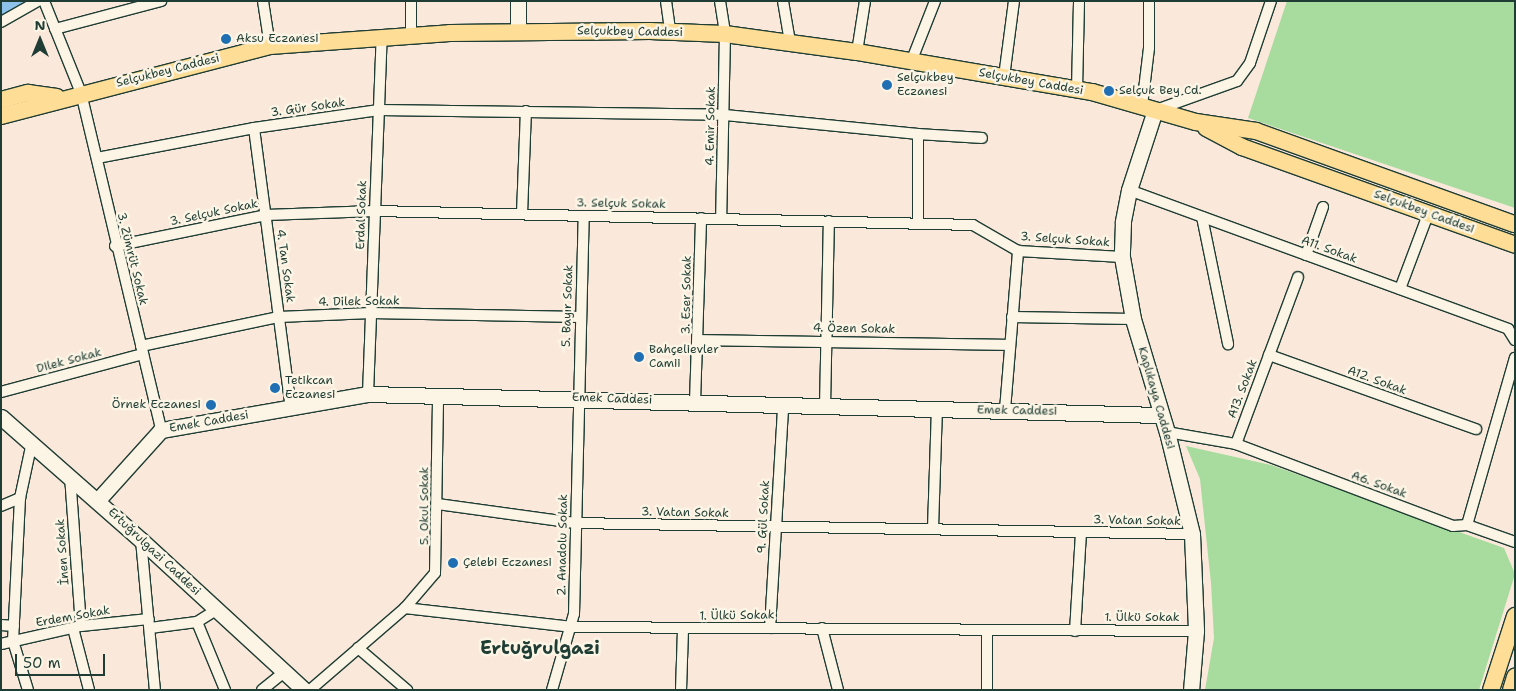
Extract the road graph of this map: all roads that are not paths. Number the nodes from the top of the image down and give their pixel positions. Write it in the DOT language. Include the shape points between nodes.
graph roads {
  1 [pos="38,1"];
  2 [pos="44,1"];
  3 [pos="161,1"];
  4 [pos="263,1"];
  5 [pos="411,1"];
  6 [pos="518,1"];
  7 [pos="666,1"];
  8 [pos="720,1"];
  9 [pos="783,1"];
  10 [pos="865,1"];
  11 [pos="935,1"];
  12 [pos="1014,1"];
  13 [pos="1079,1"];
  14 [pos="1149,1"];
  15 [pos="1271,1"];
  16 [pos="1,22"];
  17 [pos="55,29"];
  18 [pos="518,31"];
  19 [pos="670,31"];
  20 [pos="725,34"];
  21 [pos="411,35"];
  22 [pos="382,36"];
  23 [pos="790,42"];
  24 [pos="270,46"];
  25 [pos="857,52"];
  26 [pos="911,62"];
  27 [pos="1004,76"];
  28 [pos="1077,90"];
  29 [pos="81,93"];
  30 [pos="62,98"];
  31 [pos="1,100"];
  32 [pos="1148,108"];
  33 [pos="379,110"];
  34 [pos="526,111"];
  35 [pos="725,115"];
  36 [pos="1,116"];
  37 [pos="1196,122"];
  38 [pos="254,128"];
  39 [pos="918,134"];
  40 [pos="982,138"];
  41 [pos="96,158"];
  42 [pos="1129,190"];
  43 [pos="1323,207"];
  44 [pos="375,211"];
  45 [pos="1429,212"];
  46 [pos="522,214"];
  47 [pos="266,215"];
  48 [pos="584,216"];
  49 [pos="1202,217"];
  50 [pos="701,218"];
  51 [pos="721,219"];
  52 [pos="829,222"];
  53 [pos="918,224"];
  54 [pos="1515,224"];
  55 [pos="1515,245"];
  56 [pos="115,246"];
  57 [pos="1018,251"];
  58 [pos="1306,255"];
  59 [pos="1122,257"];
  60 [pos="1298,277"];
  61 [pos="1400,289"];
  62 [pos="371,313"];
  63 [pos="279,317"];
  64 [pos="580,317"];
  65 [pos="1012,317"];
  66 [pos="1133,319"];
  67 [pos="699,340"];
  68 [pos="827,340"];
  69 [pos="1515,340"];
  70 [pos="1228,344"];
  71 [pos="1009,345"];
  72 [pos="142,350"];
  73 [pos="1269,355"];
  74 [pos="1515,358"];
  75 [pos="1,392"];
  76 [pos="368,394"];
  77 [pos="438,394"];
  78 [pos="577,398"];
  79 [pos="695,402"];
  80 [pos="783,406"];
  81 [pos="825,407"];
  82 [pos="291,408"];
  83 [pos="938,409"];
  84 [pos="1005,410"];
  85 [pos="1161,415"];
  86 [pos="1,417"];
  87 [pos="1476,429"];
  88 [pos="161,430"];
  89 [pos="1167,432"];
  90 [pos="32,442"];
  91 [pos="1236,444"];
  92 [pos="70,476"];
  93 [pos="20,498"];
  94 [pos="98,501"];
  95 [pos="437,504"];
  96 [pos="1,506"];
  97 [pos="576,523"];
  98 [pos="1468,525"];
  99 [pos="775,528"];
  100 [pos="933,528"];
  101 [pos="1081,532"];
  102 [pos="1192,534"];
  103 [pos="141,540"];
  104 [pos="1515,542"];
  105 [pos="405,608"];
  106 [pos="216,610"];
  107 [pos="1515,616"];
  108 [pos="196,622"];
  109 [pos="149,624"];
  110 [pos="1,625"];
  111 [pos="14,626"];
  112 [pos="77,627"];
  113 [pos="572,627"];
  114 [pos="770,628"];
  115 [pos="822,628"];
  116 [pos="683,630"];
  117 [pos="1075,630"];
  118 [pos="1196,631"];
  119 [pos="987,632"];
  120 [pos="13,641"];
  121 [pos="1,644"];
  122 [pos="358,648"];
  123 [pos="284,672"];
  124 [pos="1515,677"];
  125 [pos="28,690"];
  126 [pos="89,690"];
  127 [pos="155,690"];
  128 [pos="225,690"];
  129 [pos="262,690"];
  130 [pos="304,690"];
  131 [pos="310,690"];
  132 [pos="407,690"];
  133 [pos="552,690"];
  134 [pos="681,690"];
  135 [pos="838,690"];
  136 [pos="987,690"];
  137 [pos="1191,690"];
  138 [pos="1491,690"];
  139 [pos="1511,690"];
  1 -- 16 [label="street"];
  2 -- 17 [label="street, 3. Zümrüt Sokak"];
  3 -- 17 [label="street"];
  4 -- 24 [label="street"];
  5 -- 21 [label="street"];
  6 -- 18 [label="street"];
  7 -- 19 [label="street"];
  8 -- 20 [label="street, 4. Emir Sokak"];
  9 -- 23 [label="street"];
  10 -- 25 [label="street"];
  11 -- 26 [label="street"];
  12 -- 27 [label="street"];
  13 -- 28 [label="street"];
  14 -- 32 [label="street"];
  15 -- 32 [label="street" via="1250,63 1237,81"];
  17 -- 29 [label="street, 3. Zümrüt Sokak"];
  18 -- 19 [label="main road, Selçukbey Caddesi"];
  18 -- 21 [label="main road, Selçukbey Caddesi"];
  19 -- 20 [label="main road, Selçukbey Caddesi"];
  20 -- 23 [label="main road, Selçukbey Caddesi"];
  20 -- 35 [label="street, 4. Emir Sokak"];
  21 -- 22 [label="main road, Selçukbey Caddesi"];
  22 -- 24 [label="main road, Selçukbey Caddesi"];
  22 -- 33 [label="street, Erdal Sokak"];
  23 -- 25 [label="main road, Selçukbey Caddesi"];
  24 -- 29 [label="main road, Selçukbey Caddesi"];
  25 -- 26 [label="main road, Selçukbey Caddesi"];
  26 -- 27 [label="main road, Selçukbey Caddesi"];
  27 -- 28 [label="main road, Selçukbey Caddesi"];
  28 -- 32 [label="main road, Selçukbey Caddesi"];
  29 -- 30 [label="main road, Selçukbey Caddesi"];
  29 -- 41 [label="street, 3. Zümrüt Sokak"];
  30 -- 31 [label="main road, Selçukbey Caddesi" via="28,93"];
  30 -- 36 [label="main road, Selçukbey Caddesi"];
  32 -- 37 [label="main road, Selçukbey Caddesi"];
  32 -- 42 [label="street, Kaplıkaya Caddesi"];
  33 -- 34 [label="street, 3. Gür Sokak"];
  33 -- 38 [label="street, 3. Gür Sokak"];
  33 -- 44 [label="street, Erdal Sokak"];
  34 -- 35 [label="street, 3. Gür Sokak"];
  34 -- 46 [label="street"];
  35 -- 39 [label="street, 3. Gür Sokak"];
  35 -- 51 [label="street, 4. Emir Sokak"];
  37 -- 45 [label="main road, Selçukbey Caddesi" via="1242,147"];
  37 -- 54 [label="main road, Selçukbey Caddesi" via="1256,131"];
  38 -- 41 [label="street, 3. Gür Sokak"];
  38 -- 47 [label="street, 4. Tan Sokak"];
  39 -- 40 [label="street"];
  39 -- 53 [label="street"];
  41 -- 56 [label="street, 3. Zümrüt Sokak"];
  42 -- 49 [label="street, A11. Sokak"];
  42 -- 59 [label="street, Kaplıkaya Caddesi" via="1123,222"];
  43 -- 58 [label="street"];
  44 -- 46 [label="street, 3. Selçuk Sokak"];
  44 -- 47 [label="street, 3. Selçuk Sokak"];
  44 -- 62 [label="street, Erdal Sokak"];
  45 -- 55 [label="main road, Selçukbey Caddesi"];
  45 -- 61 [label="street"];
  46 -- 48 [label="street, 3. Selçuk Sokak"];
  47 -- 56 [label="street, 3. Selçuk Sokak"];
  47 -- 63 [label="street, 4. Tan Sokak"];
  48 -- 50 [label="street, 3. Selçuk Sokak"];
  48 -- 64 [label="street, 5. Bayır Sokak"];
  49 -- 58 [label="street, A11. Sokak"];
  49 -- 70 [label="street"];
  50 -- 51 [label="street, 3. Selçuk Sokak"];
  50 -- 67 [label="street, 3. Eser Sokak"];
  51 -- 52 [label="street, 3. Selçuk Sokak"];
  52 -- 53 [label="street, 3. Selçuk Sokak"];
  52 -- 68 [label="street"];
  53 -- 57 [label="street, 3. Selçuk Sokak" via="973,225"];
  56 -- 72 [label="street, 3. Zümrüt Sokak"];
  57 -- 59 [label="street, 3. Selçuk Sokak"];
  57 -- 65 [label="street"];
  58 -- 61 [label="street, A11. Sokak"];
  59 -- 66 [label="street, Kaplıkaya Caddesi"];
  60 -- 73 [label="street, A13. Sokak"];
  61 -- 69 [label="street, A11. Sokak" via="1508,329"];
  62 -- 63 [label="street, 4. Dilek Sokak"];
  62 -- 64 [label="street, 4. Dilek Sokak"];
  62 -- 76 [label="street, Erdal Sokak"];
  63 -- 72 [label="street, 4. Dilek Sokak"];
  63 -- 82 [label="street, 4. Tan Sokak"];
  64 -- 78 [label="street, 5. Bayır Sokak"];
  65 -- 66 [label="street"];
  65 -- 71 [label="street"];
  66 -- 85 [label="street, Kaplıkaya Caddesi"];
  67 -- 68 [label="street, 4. Özen Sokak"];
  67 -- 79 [label="street, 3. Eser Sokak"];
  68 -- 71 [label="street, 4. Özen Sokak"];
  68 -- 81 [label="street"];
  71 -- 84 [label="street"];
  72 -- 75 [label="street, Dilek Sokak"];
  72 -- 88 [label="street, 3. Zümrüt Sokak"];
  73 -- 87 [label="street, A12. Sokak"];
  73 -- 91 [label="street, A13. Sokak"];
  74 -- 98 [label="street"];
  76 -- 77 [label="street, Emek Caddesi"];
  76 -- 82 [label="street, Emek Caddesi"];
  77 -- 78 [label="street, Emek Caddesi"];
  77 -- 95 [label="street, 5. Okul Sokak"];
  78 -- 79 [label="street, Emek Caddesi"];
  78 -- 97 [label="street, 2. Anadolu Sokak"];
  79 -- 80 [label="street, Emek Caddesi"];
  80 -- 81 [label="street, Emek Caddesi"];
  80 -- 99 [label="street, 9. Gül Sokak"];
  81 -- 83 [label="street, Emek Caddesi"];
  82 -- 88 [label="street, Emek Caddesi"];
  83 -- 84 [label="street, Emek Caddesi"];
  83 -- 100 [label="street"];
  84 -- 85 [label="street, Emek Caddesi"];
  85 -- 89 [label="street, Kaplıkaya Caddesi"];
  86 -- 90 [label="street, Ertuğrulgazi Caddesi"];
  88 -- 94 [label="street, Emek Caddesi"];
  89 -- 91 [label="street"];
  89 -- 102 [label="street, Kaplıkaya Caddesi"];
  90 -- 92 [label="street, Ertuğrulgazi Caddesi"];
  90 -- 93 [label="street"];
  91 -- 98 [label="street, A6. Sokak" via="1453,526"];
  92 -- 94 [label="street, Ertuğrulgazi Caddesi"];
  92 -- 112 [label="street, İnen Sokak"];
  93 -- 96 [label="street"];
  93 -- 111 [label="street"];
  94 -- 103 [label="street, Ertuğrulgazi Caddesi"];
  95 -- 97 [label="street, 3. Vatan Sokak"];
  95 -- 105 [label="street, 5. Okul Sokak" via="435,573"];
  97 -- 99 [label="street, 3. Vatan Sokak"];
  97 -- 113 [label="street, 2. Anadolu Sokak"];
  98 -- 104 [label="street, A6. Sokak"];
  99 -- 100 [label="street, 3. Vatan Sokak"];
  99 -- 114 [label="street, 9. Gül Sokak"];
  100 -- 101 [label="street, 3. Vatan Sokak"];
  101 -- 102 [label="street, 3. Vatan Sokak"];
  101 -- 117 [label="street, 3. Vatan Sokak"];
  102 -- 118 [label="street, Kaplıkaya Caddesi"];
  103 -- 106 [label="street, Ertuğrulgazi Caddesi"];
  103 -- 109 [label="street"];
  105 -- 113 [label="street, 1. Ülkü Sokak"];
  105 -- 122 [label="street"];
  106 -- 108 [label="street, Erdem Sokak"];
  106 -- 123 [label="street, Ertuğrulgazi Caddesi"];
  107 -- 138 [label="main road"];
  108 -- 109 [label="street, Erdem Sokak"];
  108 -- 128 [label="street"];
  109 -- 112 [label="street, Erdem Sokak"];
  109 -- 127 [label="street"];
  110 -- 111 [label="street"];
  111 -- 120 [label="street"];
  112 -- 120 [label="street, Erdem Sokak"];
  112 -- 126 [label="street, İnen Sokak"];
  113 -- 116 [label="street, 1. Ülkü Sokak"];
  113 -- 133 [label="street, 2. Anadolu Sokak"];
  114 -- 115 [label="street, 1. Ülkü Sokak"];
  114 -- 116 [label="street, 1. Ülkü Sokak"];
  115 -- 119 [label="street, 1. Ülkü Sokak"];
  115 -- 135 [label="street"];
  116 -- 134 [label="street"];
  117 -- 118 [label="street, 1. Ülkü Sokak"];
  117 -- 119 [label="street, 1. Ülkü Sokak"];
  118 -- 137 [label="street, Kaplıkaya Caddesi"];
  119 -- 136 [label="street"];
  120 -- 121 [label="street, Erdem Sokak"];
  120 -- 125 [label="street"];
  122 -- 131 [label="street"];
  122 -- 132 [label="street"];
  123 -- 129 [label="street"];
  123 -- 130 [label="street, Ertuğrulgazi Caddesi"];
  124 -- 139 [label="main road"];
}
